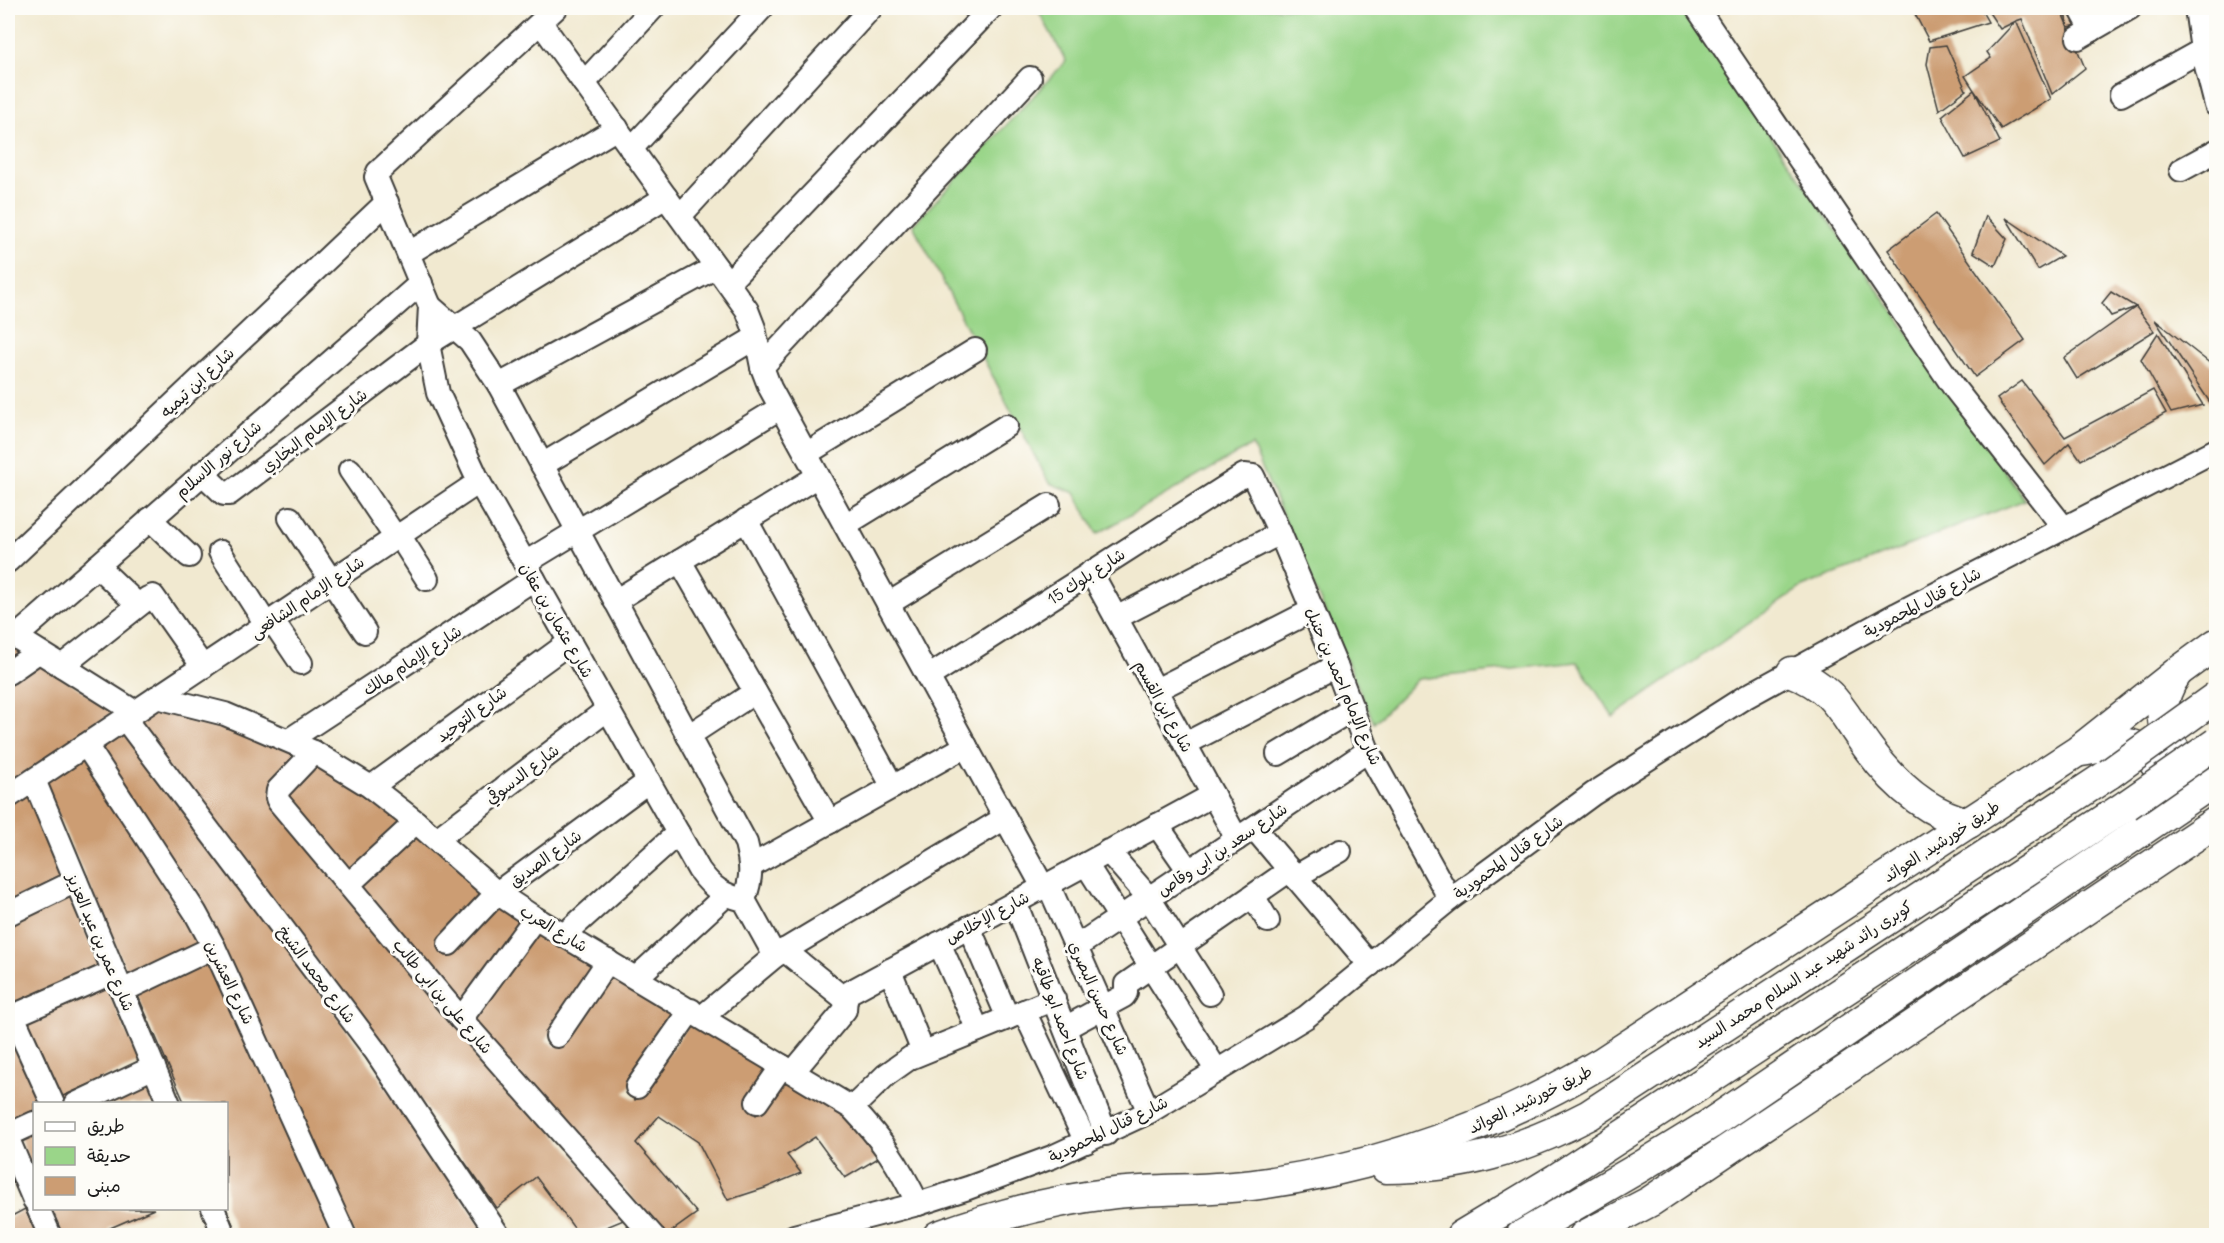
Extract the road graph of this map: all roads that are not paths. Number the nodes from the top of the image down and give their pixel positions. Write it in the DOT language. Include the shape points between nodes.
graph roads {
  1 [pos="653,8"];
  2 [pos="762,8"];
  3 [pos="871,8"];
  4 [pos="991,8"];
  5 [pos="1697,8"];
  6 [pos="2080,8"];
  7 [pos="2130,8"];
  8 [pos="2196,8"];
  9 [pos="548,15"];
  10 [pos="2202,50"];
  11 [pos="1030,78"];
  12 [pos="584,82"];
  13 [pos="2121,95"];
  14 [pos="2217,105"];
  15 [pos="616,128"];
  16 [pos="631,149"];
  17 [pos="2217,151"];
  18 [pos="2181,170"];
  19 [pos="666,197"];
  20 [pos="387,202"];
  21 [pos="680,216"];
  22 [pos="409,253"];
  23 [pos="722,275"];
  24 [pos="421,283"];
  25 [pos="430,306"];
  26 [pos="455,326"];
  27 [pos="755,338"];
  28 [pos="428,344"];
  29 [pos="975,350"];
  30 [pos="762,368"];
  31 [pos="499,385"];
  32 [pos="780,408"];
  33 [pos="1006,426"];
  34 [pos="2217,450"];
  35 [pos="806,454"];
  36 [pos="542,465"];
  37 [pos="350,470"];
  38 [pos="202,472"];
  39 [pos="1244,475"];
  40 [pos="818,476"];
  41 [pos="479,482"];
  42 [pos="1049,505"];
  43 [pos="290,518"];
  44 [pos="150,519"];
  45 [pos="746,520"];
  46 [pos="845,525"];
  47 [pos="2064,528"];
  48 [pos="578,531"];
  49 [pos="1280,532"];
  50 [pos="397,537"];
  51 [pos="220,552"];
  52 [pos="189,556"];
  53 [pos="8,561"];
  54 [pos="680,561"];
  55 [pos="97,566"];
  56 [pos="530,571"];
  57 [pos="1091,572"];
  58 [pos="427,579"];
  59 [pos="332,581"];
  60 [pos="615,601"];
  61 [pos="888,604"];
  62 [pos="138,605"];
  63 [pos="1313,610"];
  64 [pos="1116,618"];
  65 [pos="269,622"];
  66 [pos="365,632"];
  67 [pos="12,635"];
  68 [pos="570,642"];
  69 [pos="2217,644"];
  70 [pos="38,652"];
  71 [pos="301,663"];
  72 [pos="62,666"];
  73 [pos="1336,666"];
  74 [pos="203,667"];
  75 [pos="2179,671"];
  76 [pos="1792,672"];
  77 [pos="8,673"];
  78 [pos="928,677"];
  79 [pos="1156,690"];
  80 [pos="755,692"];
  81 [pos="157,697"];
  82 [pos="2217,697"];
  83 [pos="608,709"];
  84 [pos="1353,709"];
  85 [pos="130,716"];
  86 [pos="688,736"];
  87 [pos="289,740"];
  88 [pos="2217,743"];
  89 [pos="1185,744"];
  90 [pos="86,745"];
  91 [pos="966,746"];
  92 [pos="1368,751"];
  93 [pos="314,752"];
  94 [pos="2078,752"];
  95 [pos="1278,754"];
  96 [pos="2217,779"];
  97 [pos="34,780"];
  98 [pos="649,782"];
  99 [pos="371,787"];
  100 [pos="893,787"];
  101 [pos="1213,795"];
  102 [pos="8,797"];
  103 [pos="2164,816"];
  104 [pos="1005,818"];
  105 [pos="416,822"];
  106 [pos="830,822"];
  107 [pos="2217,822"];
  108 [pos="1969,823"];
  109 [pos="1157,825"];
  110 [pos="678,833"];
  111 [pos="1246,833"];
  112 [pos="437,839"];
  113 [pos="1108,851"];
  114 [pos="1340,851"];
  115 [pos="1086,864"];
  116 [pos="751,866"];
  117 [pos="1189,871"];
  118 [pos="1293,874"];
  119 [pos="76,881"];
  120 [pos="349,884"];
  121 [pos="1045,886"];
  122 [pos="497,893"];
  123 [pos="1253,896"];
  124 [pos="735,898"];
  125 [pos="1149,898"];
  126 [pos="1450,899"];
  127 [pos="1016,902"];
  128 [pos="8,914"];
  129 [pos="1120,917"];
  130 [pos="535,918"];
  131 [pos="1268,921"];
  132 [pos="969,927"];
  133 [pos="564,935"];
  134 [pos="1073,940"];
  135 [pos="939,943"];
  136 [pos="449,944"];
  137 [pos="1180,946"];
  138 [pos="214,947"];
  139 [pos="1033,948"];
  140 [pos="779,953"];
  141 [pos="608,962"];
  142 [pos="1370,965"];
  143 [pos="1151,966"];
  144 [pos="890,970"];
  145 [pos="636,978"];
  146 [pos="118,982"];
  147 [pos="1210,994"];
  148 [pos="1053,999"];
  149 [pos="846,1000"];
  150 [pos="1102,1007"];
  151 [pos="696,1014"];
  152 [pos="1016,1015"];
  153 [pos="461,1019"];
  154 [pos="1065,1028"];
  155 [pos="978,1030"];
  156 [pos="557,1036"];
  157 [pos="923,1053"];
  158 [pos="154,1067"];
  159 [pos="788,1069"];
  160 [pos="1217,1071"];
  161 [pos="637,1087"];
  162 [pos="52,1102"];
  163 [pos="80,1102"];
  164 [pos="168,1102"];
  165 [pos="758,1102"];
  166 [pos="852,1108"];
  167 [pos="1149,1112"];
  168 [pos="33,1124"];
  169 [pos="8,1137"];
  170 [pos="1096,1138"];
  171 [pos="1356,1166"];
  172 [pos="33,1198"];
  173 [pos="918,1204"];
  174 [pos="38,1210"];
  175 [pos="213,1210"];
  176 [pos="50,1236"];
  177 [pos="224,1236"];
  178 [pos="345,1236"];
  179 [pos="499,1236"];
  180 [pos="653,1236"];
  181 [pos="794,1236"];
  182 [pos="938,1236"];
  183 [pos="1461,1236"];
  184 [pos="1521,1236"];
  185 [pos="1584,1236"];
  1 -- 12 [label="street"];
  2 -- 16 [label="street"];
  3 -- 21 [label="street"];
  4 -- 23 [label="street"];
  5 -- 47 [label="street" via="1955,389"];
  6 -- 7 [label="street" via="2085,34"];
  8 -- 10 [label="street"];
  9 -- 12 [label="street, شارع حسن البصري"];
  9 -- 20 [label="street, شارع عثمان بن عفان" via="377,173"];
  10 -- 13 [label="street"];
  10 -- 14 [label="street"];
  11 -- 30 [label="street"];
  12 -- 15 [label="street, شارع حسن البصري"];
  15 -- 16 [label="street, شارع حسن البصري"];
  15 -- 22 [label="street"];
  16 -- 19 [label="street, شارع حسن البصري"];
  17 -- 18 [label="street"];
  19 -- 21 [label="street, شارع حسن البصري"];
  19 -- 26 [label="street"];
  20 -- 22 [label="street, شارع عثمان بن عفان"];
  20 -- 53 [label="street, شارع ابن تيميه"];
  21 -- 23 [label="street, شارع حسن البصري"];
  22 -- 24 [label="street, شارع عثمان بن عفان"];
  23 -- 27 [label="street, شارع حسن البصري" via="747,310"];
  23 -- 31 [label="street"];
  24 -- 25 [label="street, شارع عثمان بن عفان"];
  24 -- 38 [label="street, شارع نور الاسلام"];
  25 -- 26 [label="street, شارع عثمان بن عفان"];
  25 -- 28 [label="street, شارع عثمان بن عفان"];
  26 -- 28 [label="street"];
  26 -- 31 [label="street, شارع عثمان بن عفان" via="470,341"];
  27 -- 30 [label="street, شارع حسن البصري"];
  27 -- 36 [label="street"];
  28 -- 38 [label="street, شارع الإمام البخاري" via="229,494 224,494"];
  28 -- 41 [label="street, شارع عثمان بن عفان" via="438,393"];
  29 -- 35 [label="street"];
  30 -- 32 [label="street, شارع حسن البصري"];
  31 -- 36 [label="street, شارع عثمان بن عفان"];
  32 -- 35 [label="street, شارع حسن البصري"];
  32 -- 48 [label="street, شارع الإمام مالك"];
  33 -- 46 [label="street"];
  34 -- 47 [label="street, شارع قنال المحمودية"];
  35 -- 40 [label="street, شارع حسن البصري"];
  36 -- 48 [label="street, شارع عثمان بن عفان"];
  37 -- 50 [label="street"];
  38 -- 44 [label="street, شارع نور الاسلام"];
  39 -- 49 [label="street, شارع الإمام احمد بن حنبل" via="1256,480"];
  39 -- 57 [label="street, شارع بلوك 15"];
  40 -- 45 [label="street"];
  40 -- 46 [label="street, شارع حسن البصري"];
  41 -- 50 [label="street, شارع الإمام الشافعى"];
  41 -- 56 [label="street, شارع عثمان بن عفان"];
  42 -- 61 [label="street"];
  43 -- 59 [label="street"];
  44 -- 52 [label="street"];
  44 -- 55 [label="street, شارع نور الاسلام"];
  45 -- 54 [label="street"];
  45 -- 100 [label="street"];
  46 -- 61 [label="street, شارع حسن البصري"];
  47 -- 76 [label="street, شارع قنال المحمودية"];
  48 -- 56 [label="street, شارع الإمام مالك"];
  48 -- 60 [label="street, شارع عثمان بن عفان"];
  49 -- 63 [label="street, شارع الإمام احمد بن حنبل"];
  49 -- 64 [label="street"];
  50 -- 58 [label="street"];
  50 -- 59 [label="street, شارع الإمام الشافعى"];
  51 -- 65 [label="street"];
  54 -- 60 [label="street"];
  54 -- 80 [label="street"];
  55 -- 62 [label="street"];
  55 -- 67 [label="street, شارع نور الاسلام"];
  56 -- 68 [label="street, شارع عثمان بن عفان"];
  56 -- 87 [label="street, شارع الإمام مالك"];
  57 -- 64 [label="street, شارع ابن القسم"];
  57 -- 78 [label="street, شارع بلوك 15"];
  59 -- 65 [label="street, شارع الإمام الشافعى"];
  59 -- 66 [label="street"];
  60 -- 86 [label="street, شارع عثمان بن عفان"];
  61 -- 78 [label="street, شارع حسن البصري"];
  62 -- 72 [label="street"];
  62 -- 74 [label="street" via="148,597 155,598"];
  63 -- 73 [label="street, شارع الإمام احمد بن حنبل"];
  63 -- 79 [label="street"];
  64 -- 79 [label="street, شارع ابن القسم"];
  65 -- 71 [label="street"];
  65 -- 74 [label="street, شارع الإمام الشافعى"];
  67 -- 70 [label="street"];
  68 -- 83 [label="street, شارع عثمان بن عفان"];
  68 -- 99 [label="street, شارع التوحيد"];
  69 -- 75 [label="main road"];
  70 -- 72 [label="street"];
  70 -- 77 [label="street"];
  72 -- 85 [label="street"];
  73 -- 84 [label="street, شارع الإمام احمد بن حنبل"];
  73 -- 89 [label="street"];
  74 -- 81 [label="street, شارع الإمام الشافعى"];
  75 -- 94 [label="main road"];
  75 -- 96 [label="main road" via="2165,695 2164,731 2187,768 2198,776"];
  76 -- 108 [label="main road" via="1832,696 1902,785 1941,814"];
  76 -- 126 [label="street, شارع قنال المحمودية" via="1742,699 1593,794"];
  78 -- 91 [label="street, شارع حسن البصري"];
  79 -- 89 [label="street, شارع ابن القسم"];
  80 -- 86 [label="street"];
  80 -- 106 [label="street"];
  81 -- 85 [label="street, شارع الإمام الشافعى"];
  81 -- 87 [label="street, شارع العرب" via="225,714"];
  82 -- 171 [label="main road, كوبرى رائد شهيد عبد السلام محمد السيد, bridge" via="2109,774 1589,1115 1527,1144 1467,1161 1412,1168"];
  83 -- 98 [label="street, شارع عثمان بن عفان"];
  83 -- 112 [label="street, شارع الدسوقي"];
  84 -- 92 [label="street, شارع الإمام احمد بن حنبل"];
  84 -- 95 [label="street"];
  85 -- 90 [label="street, شارع الإمام الشافعى"];
  85 -- 179 [label="street, شارع محمد الشيخ" via="376,1052"];
  86 -- 116 [label="street, شارع عثمان بن عفان" via="746,843"];
  87 -- 93 [label="street, شارع العرب"];
  88 -- 183 [label="main road, bridge" via="1566,1173"];
  89 -- 101 [label="street, شارع ابن القسم"];
  90 -- 97 [label="street, شارع الإمام الشافعى"];
  90 -- 138 [label="street, شارع العشرين"];
  91 -- 100 [label="street"];
  91 -- 104 [label="street, شارع حسن البصري"];
  92 -- 111 [label="street, شارع سعد بن ابى وقاص"];
  92 -- 126 [label="street, شارع الإمام احمد بن حنبل"];
  93 -- 99 [label="street, شارع العرب"];
  93 -- 120 [label="street, شارع على بن ابى طالب" via="278,790 277,798"];
  94 -- 103 [label="main road" via="2126,744 2142,748 2150,754 2167,786"];
  94 -- 108 [label="main road, طريق خورشيد, العوائد"];
  96 -- 103 [label="main road"];
  97 -- 102 [label="street, شارع الإمام الشافعى"];
  97 -- 119 [label="street, شارع عمر بن عبد العزيز"];
  98 -- 110 [label="street, شارع عثمان بن عفان"];
  98 -- 122 [label="street, شارع الصديق"];
  99 -- 105 [label="street, شارع العرب"];
  100 -- 106 [label="street"];
  101 -- 109 [label="street, شارع الإخلاص"];
  101 -- 111 [label="street, شارع ابن القسم"];
  103 -- 184 [label="main road" via="1710,1124"];
  104 -- 121 [label="street, شارع حسن البصري"];
  104 -- 140 [label="street"];
  105 -- 112 [label="street, شارع العرب"];
  105 -- 120 [label="street"];
  106 -- 116 [label="street"];
  107 -- 185 [label="main road" via="1651,1201"];
  108 -- 171 [label="main road, طريق خورشيد, العوائد" via="1601,1064 1497,1118"];
  109 -- 113 [label="street, شارع الإخلاص"];
  109 -- 117 [label="street"];
  110 -- 124 [label="street, شارع عثمان بن عفان" via="710,885"];
  110 -- 133 [label="street"];
  111 -- 117 [label="street, شارع سعد بن ابى وقاص"];
  111 -- 118 [label="street, شارع ابن القسم"];
  112 -- 122 [label="street, شارع العرب"];
  113 -- 115 [label="street, شارع الإخلاص"];
  113 -- 125 [label="street"];
  114 -- 118 [label="street"];
  115 -- 121 [label="street, شارع الإخلاص"];
  115 -- 129 [label="street"];
  116 -- 124 [label="street, شارع عثمان بن عفان" via="750,884"];
  117 -- 125 [label="street, شارع سعد بن ابى وقاص"];
  118 -- 123 [label="street"];
  118 -- 142 [label="street, شارع ابن القسم"];
  119 -- 128 [label="street"];
  119 -- 146 [label="street, شارع عمر بن عبد العزيز"];
  120 -- 153 [label="street, شارع على بن ابى طالب"];
  121 -- 127 [label="street, شارع الإخلاص"];
  121 -- 134 [label="street, شارع حسن البصري"];
  122 -- 130 [label="street, شارع العرب"];
  122 -- 136 [label="street, شارع الصديق"];
  123 -- 131 [label="street"];
  123 -- 137 [label="street"];
  124 -- 140 [label="street, شارع عثمان بن عفان"];
  124 -- 145 [label="street"];
  125 -- 129 [label="street, شارع سعد بن ابى وقاص"];
  125 -- 137 [label="street"];
  126 -- 142 [label="street, شارع قنال المحمودية"];
  127 -- 132 [label="street, شارع الإخلاص"];
  127 -- 139 [label="street, شارع احمد ابو طاقيه"];
  129 -- 134 [label="street, شارع سعد بن ابى وقاص"];
  129 -- 143 [label="street"];
  130 -- 133 [label="street, شارع العرب"];
  130 -- 153 [label="street"];
  132 -- 135 [label="street, شارع الإخلاص"];
  132 -- 152 [label="street"];
  133 -- 141 [label="street, شارع العرب"];
  134 -- 139 [label="street, شارع سعد بن ابى وقاص"];
  134 -- 150 [label="street, شارع حسن البصري"];
  135 -- 144 [label="street, شارع الإخلاص"];
  135 -- 155 [label="street"];
  137 -- 143 [label="street"];
  137 -- 147 [label="street"];
  138 -- 146 [label="street"];
  138 -- 178 [label="street, شارع العشرين"];
  139 -- 148 [label="street, شارع احمد ابو طاقيه"];
  140 -- 149 [label="street"];
  140 -- 151 [label="street"];
  141 -- 145 [label="street, شارع العرب"];
  141 -- 156 [label="street"];
  142 -- 160 [label="street, شارع قنال المحمودية" via="1306,1017"];
  143 -- 150 [label="street" via="1126,984 1124,996"];
  143 -- 160 [label="street"];
  144 -- 149 [label="street, شارع الإخلاص" via="850,992"];
  144 -- 157 [label="street"];
  145 -- 151 [label="street, شارع العرب"];
  146 -- 158 [label="street, شارع عمر بن عبد العزيز"];
  146 -- 162 [label="street" via="14,1017"];
  148 -- 152 [label="street"];
  148 -- 154 [label="street, شارع احمد ابو طاقيه"];
  149 -- 159 [label="street, شارع الإخلاص" via="845,1010"];
  150 -- 154 [label="street"];
  150 -- 167 [label="street, شارع حسن البصري"];
  151 -- 159 [label="street, شارع العرب"];
  151 -- 161 [label="street"];
  152 -- 155 [label="street"];
  152 -- 170 [label="street"];
  153 -- 180 [label="street, شارع على بن ابى طالب"];
  154 -- 170 [label="street, شارع احمد ابو طاقيه"];
  155 -- 157 [label="street"];
  157 -- 166 [label="street" via="897,1065"];
  158 -- 163 [label="street"];
  158 -- 164 [label="street, شارع عمر بن عبد العزيز"];
  159 -- 165 [label="street, شارع الإخلاص"];
  159 -- 166 [label="street, شارع العرب"];
  160 -- 167 [label="street, شارع قنال المحمودية"];
  166 -- 173 [label="street, شارع العرب" via="879,1136"];
  167 -- 170 [label="street, شارع قنال المحمودية"];
  168 -- 169 [label="street"];
  169 -- 172 [label="street"];
  170 -- 173 [label="street, شارع قنال المحمودية" via="998,1178"];
  171 -- 182 [label="main road, طريق خورشيد, العوائد" via="1258,1185 1070,1199"];
  173 -- 181 [label="street, شارع قنال المحمودية"];
  174 -- 176 [label="street"];
  175 -- 177 [label="street"];
}
